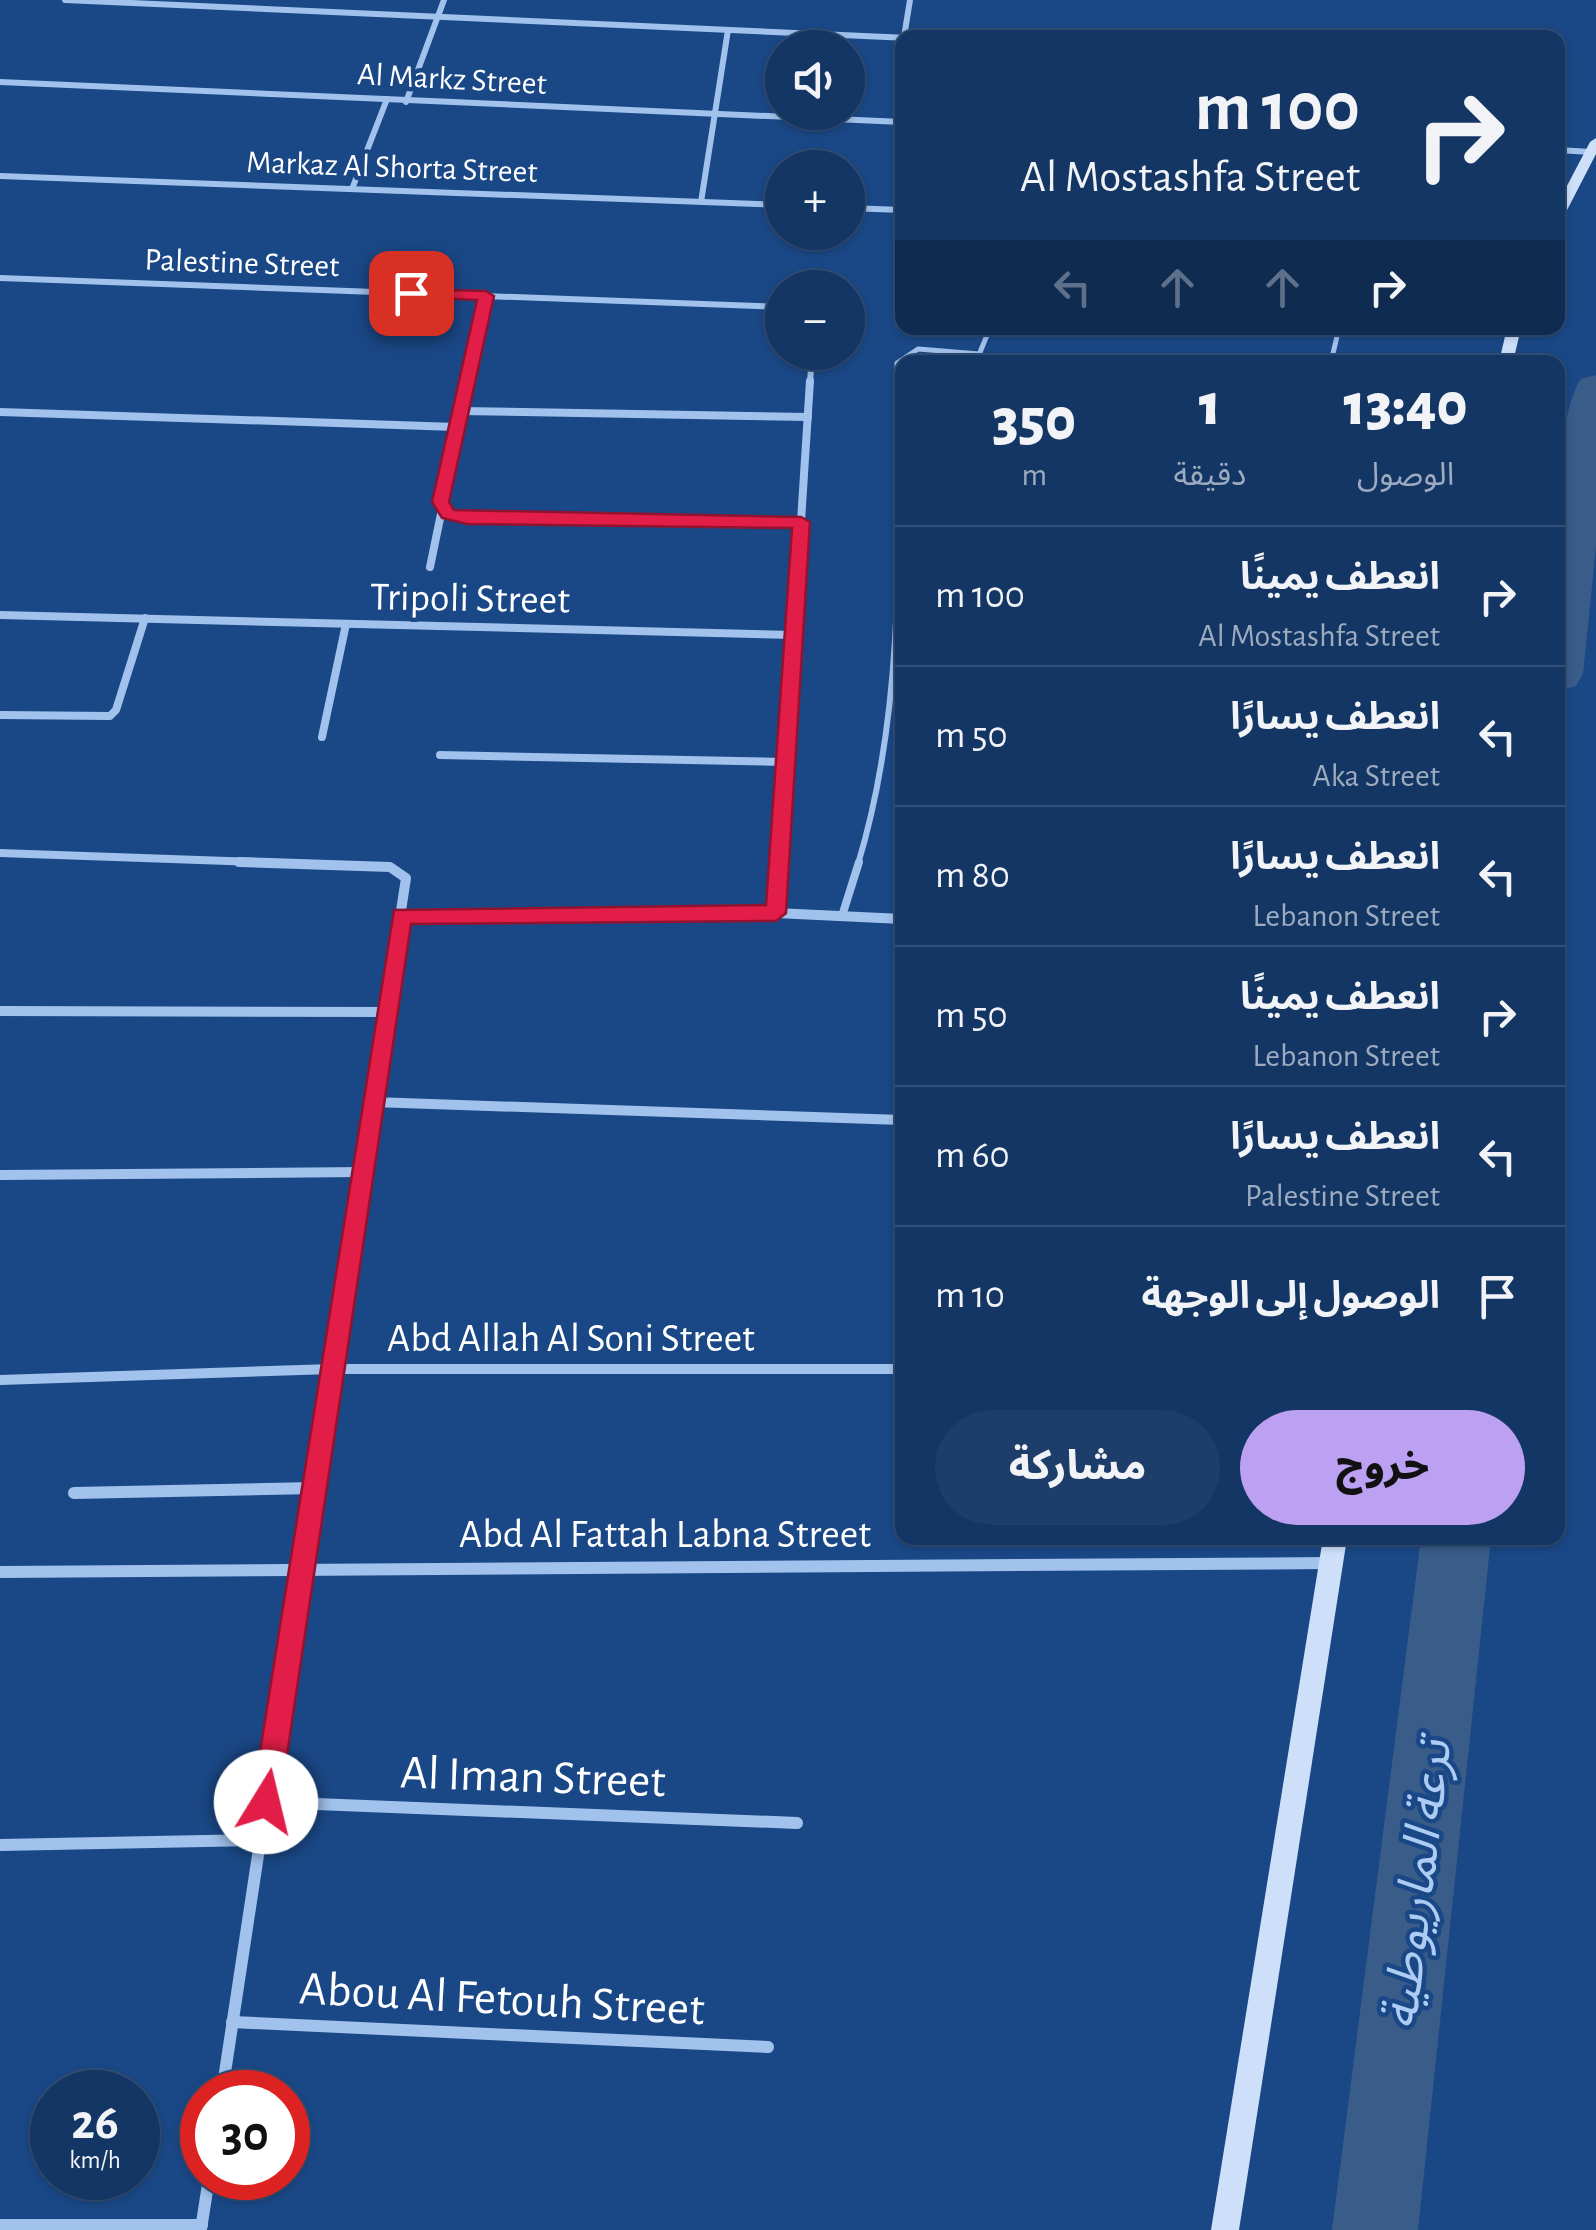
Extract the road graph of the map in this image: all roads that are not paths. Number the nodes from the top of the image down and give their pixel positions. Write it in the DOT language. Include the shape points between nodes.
graph roads {
  1 [pos="65,0"];
  2 [pos="444,0"];
  3 [pos="910,0"];
  4 [pos="438,18"];
  5 [pos="728,30"];
  6 [pos="907,30"];
  7 [pos="895,37"];
  8 [pos="0,82"];
  9 [pos="388,99"];
  10 [pos="406,102"];
  11 [pos="715,114"];
  12 [pos="895,122"];
  13 [pos="1594,147"];
  14 [pos="1565,149"];
  15 [pos="0,176"];
  16 [pos="352,189"];
  17 [pos="1565,201"];
  18 [pos="701,202"];
  19 [pos="765,204"];
  20 [pos="865,209"];
  21 [pos="895,210"];
  22 [pos="0,278"];
  23 [pos="486,296"];
  24 [pos="765,307"];
  25 [pos="987,335"];
  26 [pos="980,354"];
  27 [pos="910,355"];
  28 [pos="811,370"];
  29 [pos="460,411"];
  30 [pos="0,412"];
  31 [pos="808,417"];
  32 [pos="456,428"];
  33 [pos="442,509"];
  34 [pos="801,522"];
  35 [pos="430,567"];
  36 [pos="0,615"];
  37 [pos="145,618"];
  38 [pos="346,624"];
  39 [pos="794,634"];
  40 [pos="895,671"];
  41 [pos="0,715"];
  42 [pos="322,737"];
  43 [pos="440,755"];
  44 [pos="785,762"];
  45 [pos="0,853"];
  46 [pos="776,913"];
  47 [pos="401,916"];
  48 [pos="842,916"];
  49 [pos="895,919"];
  50 [pos="0,1011"];
  51 [pos="387,1012"];
  52 [pos="374,1102"];
  53 [pos="895,1120"];
  54 [pos="362,1172"];
  55 [pos="0,1174"];
  56 [pos="332,1369"];
  57 [pos="895,1369"];
  58 [pos="0,1380"];
  59 [pos="314,1488"];
  60 [pos="74,1493"];
  61 [pos="1333,1550"];
  62 [pos="302,1568"];
  63 [pos="0,1572"];
  64 [pos="266,1802"];
  65 [pos="797,1822"];
  66 [pos="261,1840"];
  67 [pos="0,1845"];
  68 [pos="232,2022"];
  69 [pos="768,2047"];
  70 [pos="225,2070"];
  71 [pos="206,2200"];
  72 [pos="0,2226"];
  73 [pos="202,2227"];
  74 [pos="1226,2230"];
  1 -- 4 [label="street"];
  2 -- 4 [label="street"];
  3 -- 6 [label="street"];
  4 -- 5 [label="street"];
  4 -- 10 [label="street"];
  5 -- 7 [label="street"];
  5 -- 11 [label="street"];
  8 -- 9 [label="street, Al Markz Street"];
  9 -- 10 [label="street, Al Markz Street"];
  9 -- 16 [label="street"];
  10 -- 11 [label="street, Al Markz Street"];
  11 -- 12 [label="street, Al Markz Street"];
  11 -- 18 [label="street"];
  13 -- 14 [label="street"];
  13 -- 17 [label="main road"];
  15 -- 16 [label="street, Markaz Al Shorta Street"];
  16 -- 18 [label="street, Markaz Al Shorta Street"];
  18 -- 19 [label="street, Markaz Al Shorta Street"];
  20 -- 21 [label="street"];
  22 -- 23 [label="street, Palestine Street"];
  23 -- 24 [label="street, Palestine Street"];
  23 -- 29 [label="street"];
  25 -- 26 [label="lane"];
  26 -- 27 [label="lane" via="918,349"];
  28 -- 31 [label="street"];
  29 -- 31 [label="street"];
  29 -- 32 [label="street"];
  30 -- 32 [label="street"];
  31 -- 34 [label="street"];
  32 -- 33 [label="street"];
  33 -- 34 [label="street" via="467,518"];
  33 -- 35 [label="street"];
  34 -- 39 [label="street"];
  36 -- 37 [label="street, Tripoli Street"];
  37 -- 38 [label="street, Tripoli Street"];
  37 -- 41 [label="street" via="110,716"];
  38 -- 39 [label="street, Tripoli Street"];
  38 -- 42 [label="street"];
  39 -- 44 [label="street"];
  40 -- 48 [label="lane" via="872,819"];
  43 -- 44 [label="street"];
  44 -- 46 [label="street"];
  45 -- 47 [label="street" via="390,866 406,878"];
  46 -- 47 [label="street"];
  46 -- 48 [label="street"];
  47 -- 51 [label="street"];
  48 -- 49 [label="street"];
  50 -- 51 [label="street"];
  51 -- 52 [label="street"];
  52 -- 53 [label="street"];
  52 -- 54 [label="street"];
  54 -- 55 [label="street"];
  54 -- 56 [label="street"];
  56 -- 57 [label="street, Abd Allah Al Soni Street"];
  56 -- 58 [label="street, Abd Allah Al Soni Street"];
  56 -- 59 [label="street"];
  59 -- 60 [label="street"];
  59 -- 62 [label="street"];
  61 -- 62 [label="street, Abd Al Fattah Labna Street"];
  61 -- 74 [label="main road"];
  62 -- 63 [label="street, Abd Al Fattah Labna Street"];
  62 -- 64 [label="street"];
  64 -- 65 [label="street, Al Iman Street"];
  64 -- 66 [label="street"];
  66 -- 67 [label="street"];
  66 -- 68 [label="street"];
  68 -- 69 [label="street, Abou Al Fetouh Street"];
  68 -- 70 [label="street"];
  71 -- 73 [label="street"];
  72 -- 73 [label="street"];
}
